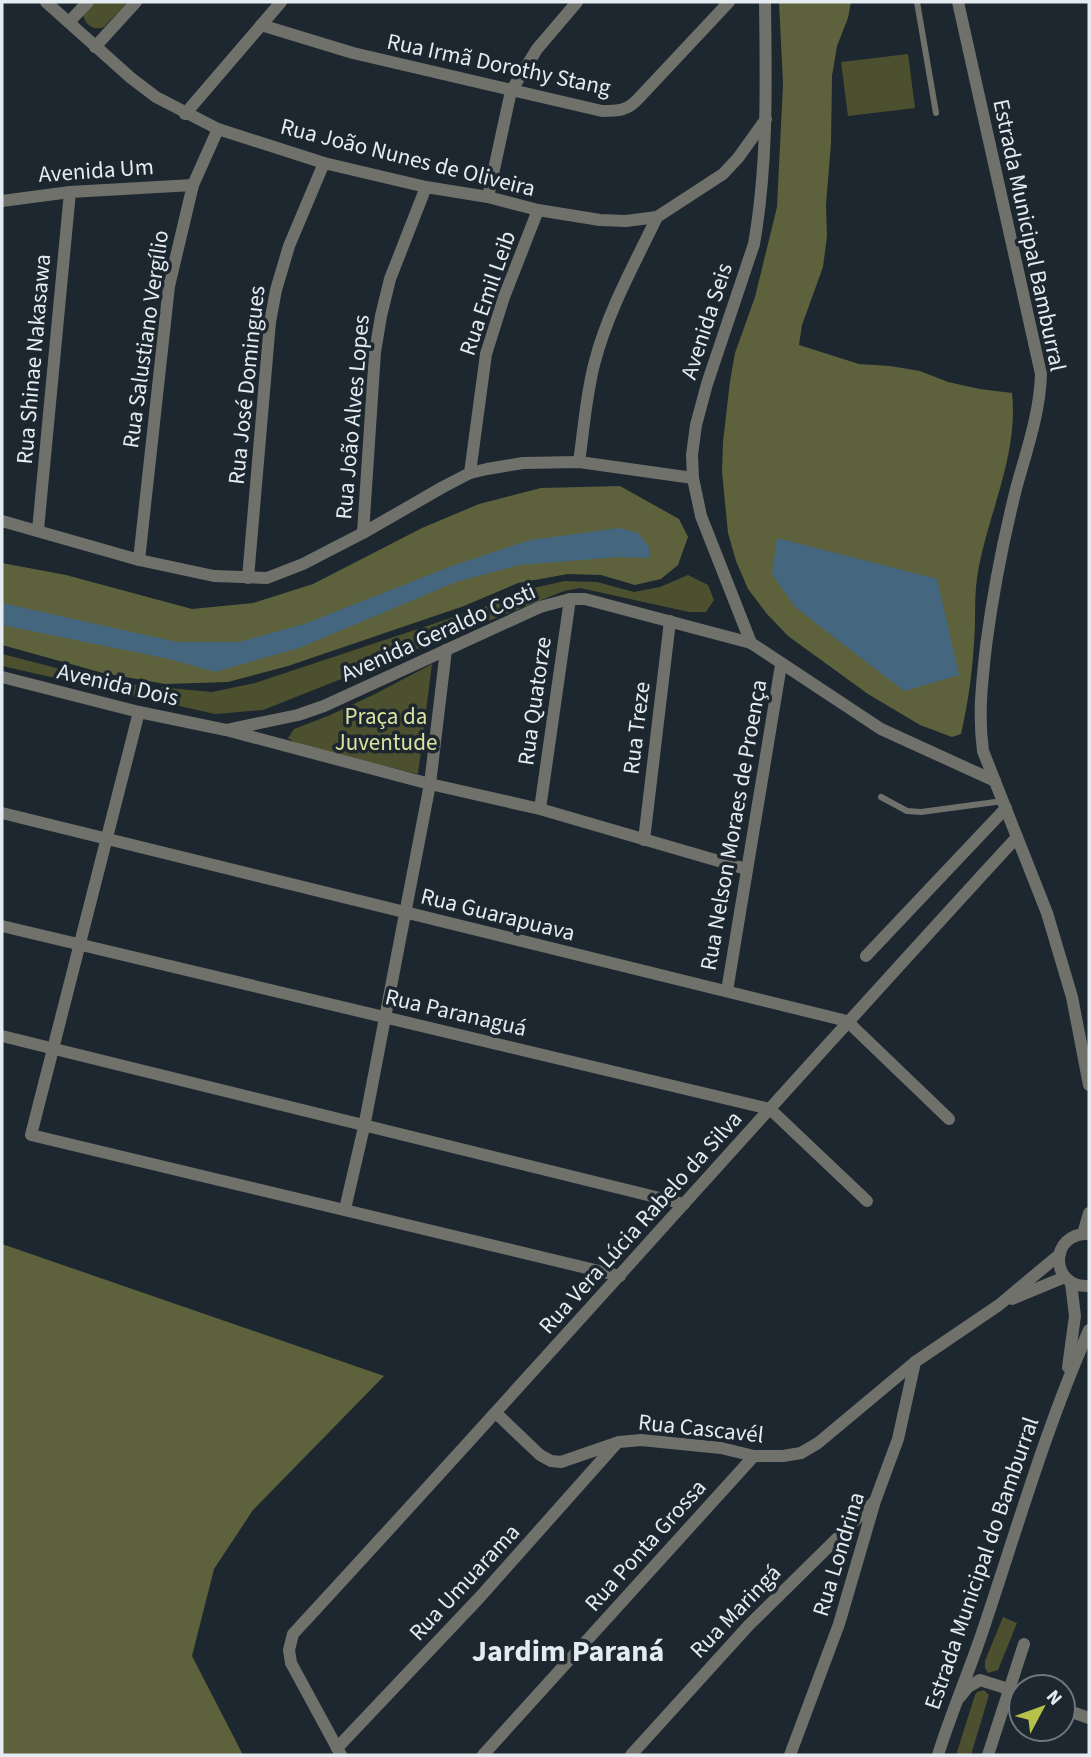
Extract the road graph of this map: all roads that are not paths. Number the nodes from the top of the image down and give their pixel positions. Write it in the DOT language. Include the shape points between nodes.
graph roads {
  1 [pos="46,2"];
  2 [pos="88,2"];
  3 [pos="136,2"];
  4 [pos="281,2"];
  5 [pos="577,2"];
  6 [pos="729,2"];
  7 [pos="765,2"];
  8 [pos="917,2"];
  9 [pos="958,2"];
  10 [pos="69,22"];
  11 [pos="261,24"];
  12 [pos="96,47"];
  13 [pos="511,91"];
  14 [pos="936,113"];
  15 [pos="185,114"];
  16 [pos="766,118"];
  17 [pos="218,129"];
  18 [pos="324,163"];
  19 [pos="193,185"];
  20 [pos="426,187"];
  21 [pos="70,192"];
  22 [pos="488,197"];
  23 [pos="2,201"];
  24 [pos="538,210"];
  25 [pos="657,217"];
  26 [pos="579,462"];
  27 [pos="470,474"];
  28 [pos="693,478"];
  29 [pos="2,521"];
  30 [pos="38,530"];
  31 [pos="363,533"];
  32 [pos="139,560"];
  33 [pos="248,578"];
  34 [pos="570,599"];
  35 [pos="670,621"];
  36 [pos="751,643"];
  37 [pos="446,650"];
  38 [pos="781,664"];
  39 [pos="2,677"];
  40 [pos="139,712"];
  41 [pos="226,730"];
  42 [pos="995,780"];
  43 [pos="430,784"];
  44 [pos="881,797"];
  45 [pos="1004,805"];
  46 [pos="540,809"];
  47 [pos="2,813"];
  48 [pos="1017,837"];
  49 [pos="106,839"];
  50 [pos="644,839"];
  51 [pos="746,869"];
  52 [pos="406,913"];
  53 [pos="2,926"];
  54 [pos="80,945"];
  55 [pos="866,956"];
  56 [pos="727,992"];
  57 [pos="385,1017"];
  58 [pos="847,1021"];
  59 [pos="2,1036"];
  60 [pos="55,1048"];
  61 [pos="1089,1085"];
  62 [pos="770,1108"];
  63 [pos="949,1119"];
  64 [pos="364,1127"];
  65 [pos="867,1201"];
  66 [pos="684,1204"];
  67 [pos="345,1209"];
  68 [pos="1089,1213"];
  69 [pos="1086,1234"];
  70 [pos="1060,1254"];
  71 [pos="620,1276"];
  72 [pos="1068,1280"];
  73 [pos="1089,1286"];
  74 [pos="999,1305"];
  75 [pos="1089,1330"];
  76 [pos="915,1362"];
  77 [pos="1065,1384"];
  78 [pos="496,1414"];
  79 [pos="619,1442"];
  80 [pos="754,1456"];
  81 [pos="875,1501"];
  82 [pos="982,1632"];
  83 [pos="1024,1644"];
  84 [pos="1018,1673"];
  85 [pos="980,1680"];
  86 [pos="1007,1688"];
  87 [pos="954,1704"];
  88 [pos="1007,1710"];
  89 [pos="339,1752"];
  90 [pos="790,1754"];
  91 [pos="483,1755"];
  92 [pos="631,1755"];
  93 [pos="938,1755"];
  94 [pos="988,1755"];
  1 -- 10 [label="street, Rua João Nunes de Oliveira"];
  2 -- 10 [label="street"];
  3 -- 12 [label="street"];
  4 -- 11 [label="street"];
  5 -- 13 [label="street" via="537,49"];
  6 -- 13 [label="street, Rua Irmã Dorothy Stang" via="631,107 602,111"];
  7 -- 16 [label="street, Avenida Seis"];
  8 -- 14 [label="lane"];
  9 -- 42 [label="street, Estrada Municipal Bamburral" via="1041,374 1036,413 1003,540 982,682 979,727"];
  10 -- 12 [label="street, Rua João Nunes de Oliveira"];
  11 -- 13 [label="street, Rua Irmã Dorothy Stang" via="354,53"];
  11 -- 15 [label="street"];
  12 -- 15 [label="street, Rua João Nunes de Oliveira" via="131,78"];
  13 -- 22 [label="street"];
  15 -- 17 [label="street, Rua João Nunes de Oliveira"];
  16 -- 25 [label="street, Rua João Nunes de Oliveira" via="723,174"];
  16 -- 28 [label="street, Avenida Seis" via="754,244 703,398"];
  17 -- 18 [label="street, Rua João Nunes de Oliveira"];
  17 -- 19 [label="street, Rua Salustiano Vergílio"];
  18 -- 20 [label="street, Rua João Nunes de Oliveira"];
  18 -- 33 [label="street, Rua José Domingues" via="285,256 270,322"];
  19 -- 21 [label="street, Avenida Um"];
  19 -- 32 [label="street, Rua Salustiano Vergílio" via="169,286"];
  20 -- 22 [label="street, Rua João Nunes de Oliveira"];
  20 -- 31 [label="street, Rua João Alves Lopes" via="390,278 381,316"];
  21 -- 23 [label="street, Avenida Um"];
  21 -- 30 [label="street, Rua Shinae Nakasawa"];
  22 -- 24 [label="street, Rua João Nunes de Oliveira"];
  24 -- 25 [label="street, Rua João Nunes de Oliveira" via="600,220"];
  24 -- 27 [label="street, Rua Emil Leib" via="486,354"];
  25 -- 26 [label="street" via="595,360"];
  26 -- 27 [label="street" via="523,463"];
  26 -- 28 [label="street"];
  27 -- 31 [label="street"];
  28 -- 36 [label="street, Avenida Seis" via="701,516"];
  29 -- 30 [label="street"];
  30 -- 32 [label="street"];
  31 -- 33 [label="street" via="291,570"];
  32 -- 33 [label="street" via="214,576"];
  34 -- 35 [label="street, Avenida Geraldo Costi"];
  34 -- 37 [label="street, Avenida Geraldo Costi" via="540,607"];
  34 -- 46 [label="street, Rua Quatorze"];
  35 -- 36 [label="street, Avenida Geraldo Costi"];
  35 -- 50 [label="street, Rua Treze"];
  36 -- 38 [label="street"];
  37 -- 41 [label="street, Avenida Geraldo Costi" via="324,706"];
  37 -- 43 [label="street"];
  38 -- 42 [label="street" via="881,729"];
  38 -- 51 [label="street, Rua Nelson Moraes de Proença"];
  39 -- 40 [label="street, Avenida Dois"];
  40 -- 41 [label="street, Avenida Dois"];
  40 -- 49 [label="street"];
  41 -- 43 [label="street, Avenida Dois"];
  42 -- 45 [label="street, Estrada Municipal Bamburral"];
  43 -- 46 [label="street, Avenida Dois"];
  43 -- 52 [label="street"];
  44 -- 45 [label="lane" via="907,811 921,812"];
  45 -- 48 [label="street, Estrada Municipal Bamburral"];
  45 -- 55 [label="street"];
  46 -- 50 [label="street, Avenida Dois"];
  47 -- 49 [label="street, Rua Guarapuava"];
  48 -- 58 [label="street, Rua Vera Lúcia Rabelo da Silva"];
  48 -- 61 [label="street, Estrada Municipal Bamburral" via="1066,976"];
  49 -- 52 [label="street, Rua Guarapuava"];
  49 -- 54 [label="street"];
  50 -- 51 [label="street, Avenida Dois"];
  51 -- 56 [label="street, Rua Nelson Moraes de Proença"];
  52 -- 56 [label="street, Rua Guarapuava"];
  52 -- 57 [label="street"];
  53 -- 54 [label="street, Rua Paranaguá"];
  54 -- 57 [label="street, Rua Paranaguá"];
  54 -- 60 [label="street"];
  56 -- 58 [label="street, Rua Guarapuava"];
  57 -- 62 [label="street, Rua Paranaguá"];
  57 -- 64 [label="street"];
  58 -- 62 [label="street, Rua Vera Lúcia Rabelo da Silva"];
  58 -- 63 [label="street"];
  59 -- 60 [label="street"];
  60 -- 64 [label="street"];
  60 -- 67 [label="street" via="31,1135"];
  62 -- 65 [label="street"];
  62 -- 66 [label="street, Rua Vera Lúcia Rabelo da Silva"];
  64 -- 66 [label="street"];
  64 -- 67 [label="street"];
  66 -- 71 [label="street, Rua Vera Lúcia Rabelo da Silva"];
  67 -- 71 [label="street"];
  68 -- 69 [label="street"];
  69 -- 70 [label="street, Rua Cascavél" via="1068,1240"];
  70 -- 72 [label="street, Estrada Municipal do Bamburral" via="1060,1270"];
  70 -- 74 [label="street, Rua Cascavél"];
  71 -- 78 [label="street, Rua Vera Lúcia Rabelo da Silva"];
  72 -- 73 [label="street"];
  72 -- 74 [label="street, Rua Cascavél"];
  72 -- 77 [label="street, Estrada Municipal do Bamburral" via="1075,1316"];
  74 -- 76 [label="street, Rua Cascavél"];
  75 -- 77 [label="street, Estrada Municipal do Bamburral"];
  76 -- 80 [label="street, Rua Cascavél" via="801,1453"];
  76 -- 81 [label="street, Rua Londrina" via="898,1439"];
  77 -- 82 [label="street, Estrada Municipal do Bamburral"];
  78 -- 79 [label="street, Rua Cascavél" via="551,1461 572,1460"];
  78 -- 89 [label="street, Rua Vera Lúcia Rabelo da Silva" via="293,1634 291,1663"];
  79 -- 80 [label="street, Rua Cascavél" via="661,1440"];
  79 -- 89 [label="street, Rua Umuarama"];
  80 -- 91 [label="street, Rua Ponta Grossa"];
  81 -- 90 [label="street, Rua Londrina" via="839,1625"];
  81 -- 92 [label="street, Rua Maringá" via="749,1625"];
  82 -- 85 [label="street"];
  82 -- 87 [label="street, Estrada Municipal do Bamburral"];
  83 -- 84 [label="street"];
  85 -- 86 [label="street"];
  85 -- 87 [label="street"];
  87 -- 93 [label="street, Estrada Municipal do Bamburral"];
  88 -- 94 [label="street"];
}
